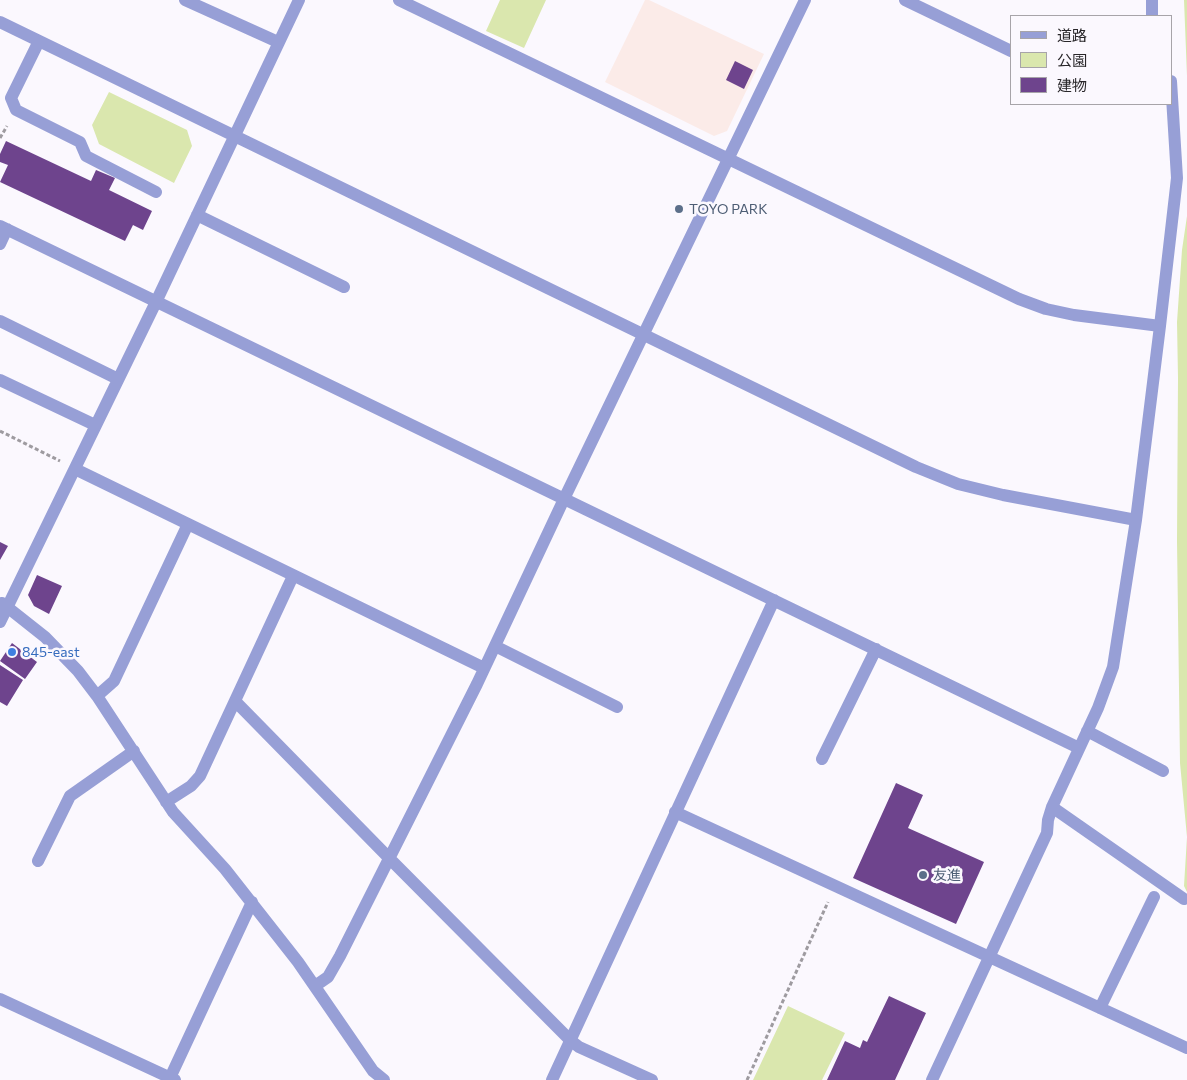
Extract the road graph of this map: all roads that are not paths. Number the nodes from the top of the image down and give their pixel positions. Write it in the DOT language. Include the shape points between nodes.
graph roads {
  1 [pos="185,0"];
  2 [pos="299,0"];
  3 [pos="399,0"];
  4 [pos="805,0"];
  5 [pos="905,0"];
  6 [pos="1152,0"];
  7 [pos="1152,15"];
  8 [pos="2,27"];
  9 [pos="39,41"];
  10 [pos="278,42"];
  11 [pos="1010,50"];
  12 [pos="1172,97"];
  13 [pos="234,136"];
  14 [pos="729,159"];
  15 [pos="156,192"];
  16 [pos="197,215"];
  17 [pos="4,227"];
  18 [pos="0,244"];
  19 [pos="344,286"];
  20 [pos="156,302"];
  21 [pos="0,321"];
  22 [pos="1160,326"];
  23 [pos="644,335"];
  24 [pos="118,379"];
  25 [pos="0,380"];
  26 [pos="95,425"];
  27 [pos="75,469"];
  28 [pos="564,499"];
  29 [pos="1136,520"];
  30 [pos="188,524"];
  31 [pos="293,576"];
  32 [pos="774,600"];
  33 [pos="3,604"];
  34 [pos="0,622"];
  35 [pos="495,646"];
  36 [pos="876,649"];
  37 [pos="484,668"];
  38 [pos="97,696"];
  39 [pos="235,701"];
  40 [pos="618,707"];
  41 [pos="1087,731"];
  42 [pos="1079,748"];
  43 [pos="134,751"];
  44 [pos="822,759"];
  45 [pos="1163,771"];
  46 [pos="166,802"];
  47 [pos="1052,807"];
  48 [pos="676,812"];
  49 [pos="390,859"];
  50 [pos="38,861"];
  51 [pos="1154,897"];
  52 [pos="1184,899"];
  53 [pos="252,902"];
  54 [pos="989,957"];
  55 [pos="315,986"];
  56 [pos="0,999"];
  57 [pos="1100,1008"];
  58 [pos="570,1040"];
  59 [pos="1187,1048"];
  60 [pos="171,1079"];
  61 [pos="384,1080"];
  62 [pos="552,1080"];
  63 [pos="652,1080"];
  64 [pos="932,1080"];
  1 -- 10 [label="street"];
  2 -- 10 [label="street"];
  3 -- 14 [label="street"];
  4 -- 14 [label="street"];
  5 -- 11 [label="street"];
  6 -- 7 [label="street"];
  8 -- 9 [label="street"];
  9 -- 13 [label="street"];
  9 -- 15 [label="street" via="11,98 16,110 80,142 86,156"];
  10 -- 13 [label="street"];
  12 -- 22 [label="street" via="1177,178"];
  13 -- 16 [label="street"];
  13 -- 23 [label="street"];
  14 -- 22 [label="street" via="1020,299 1074,315"];
  14 -- 23 [label="street"];
  16 -- 19 [label="street"];
  16 -- 20 [label="street"];
  17 -- 18 [label="street"];
  17 -- 20 [label="street"];
  20 -- 24 [label="street"];
  20 -- 28 [label="street"];
  21 -- 24 [label="street"];
  22 -- 29 [label="street"];
  23 -- 28 [label="street"];
  23 -- 29 [label="street" via="916,467 958,484"];
  24 -- 26 [label="street"];
  25 -- 26 [label="street"];
  26 -- 27 [label="street"];
  27 -- 30 [label="street"];
  27 -- 33 [label="street"];
  28 -- 32 [label="street"];
  28 -- 35 [label="street"];
  29 -- 41 [label="street" via="1113,666"];
  30 -- 31 [label="street"];
  30 -- 38 [label="street" via="114,681"];
  31 -- 37 [label="street"];
  31 -- 39 [label="street"];
  32 -- 36 [label="street"];
  32 -- 48 [label="street"];
  33 -- 34 [label="street"];
  33 -- 38 [label="street" via="61,652"];
  35 -- 37 [label="street"];
  35 -- 40 [label="street"];
  36 -- 42 [label="street"];
  36 -- 44 [label="street"];
  37 -- 49 [label="street"];
  38 -- 43 [label="street"];
  39 -- 46 [label="street" via="200,776"];
  39 -- 49 [label="street"];
  41 -- 42 [label="street"];
  41 -- 45 [label="street"];
  42 -- 47 [label="street"];
  43 -- 46 [label="street"];
  43 -- 50 [label="street" via="70,796"];
  46 -- 53 [label="street"];
  47 -- 52 [label="street"];
  47 -- 54 [label="street" via="1048,833"];
  48 -- 54 [label="street"];
  48 -- 58 [label="street"];
  49 -- 55 [label="street" via="328,977"];
  49 -- 58 [label="street"];
  51 -- 57 [label="street"];
  53 -- 55 [label="street"];
  53 -- 60 [label="street"];
  54 -- 57 [label="street"];
  54 -- 64 [label="street"];
  55 -- 61 [label="street" via="373,1071"];
  56 -- 60 [label="street"];
  57 -- 59 [label="street"];
  58 -- 62 [label="street"];
  58 -- 63 [label="street"];
}
